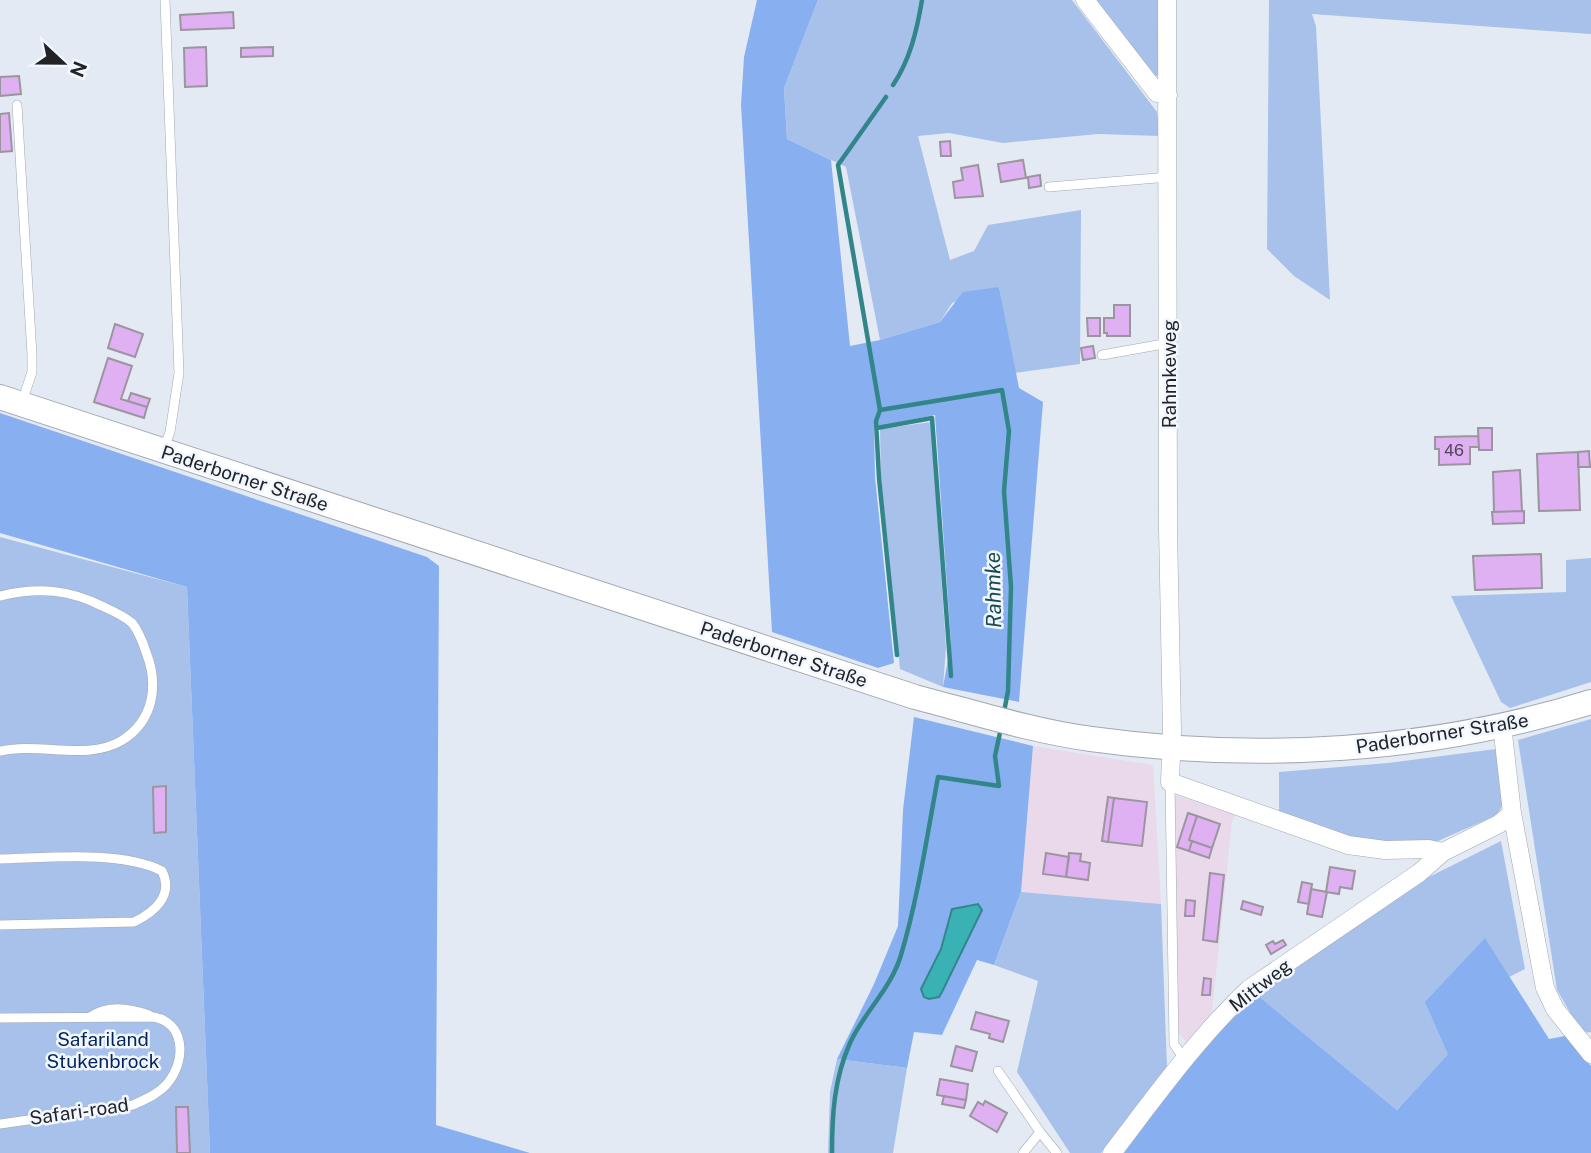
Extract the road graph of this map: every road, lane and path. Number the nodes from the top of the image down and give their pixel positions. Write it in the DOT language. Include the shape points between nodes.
graph roads {
  1 [pos="165,0"];
  2 [pos="1085,0"];
  3 [pos="1167,0"];
  4 [pos="1168,95"];
  5 [pos="17,105"];
  6 [pos="1169,177"];
  7 [pos="1049,187"];
  8 [pos="1169,343"];
  9 [pos="1102,355"];
  10 [pos="11,400"];
  11 [pos="163,451"];
  12 [pos="0,596"];
  13 [pos="1591,702"];
  14 [pos="1502,725"];
  15 [pos="1171,747"];
  16 [pos="0,751"];
  17 [pos="1170,782"];
  18 [pos="1512,813"];
  19 [pos="1443,852"];
  20 [pos="0,859"];
  21 [pos="0,925"];
  22 [pos="0,1018"];
  23 [pos="1591,1054"];
  24 [pos="1184,1059"];
  25 [pos="998,1071"];
  26 [pos="0,1124"];
  27 [pos="1040,1132"];
  28 [pos="1023,1153"];
  29 [pos="1057,1153"];
  30 [pos="1112,1153"];
  1 -- 11 [label="lane" via="179,373"];
  2 -- 4 [label="street" via="1157,93"];
  3 -- 4 [label="street, Rahmkeweg"];
  4 -- 6 [label="street, Rahmkeweg"];
  5 -- 10 [label="lane" via="32,372"];
  6 -- 7 [label="lane"];
  6 -- 8 [label="street, Rahmkeweg"];
  8 -- 9 [label="lane"];
  8 -- 15 [label="street, Rahmkeweg"];
  10 -- 11 [label="main road, Paderborner Straße"];
  11 -- 15 [label="main road, Paderborner Straße" via="915,697 1089,739"];
  12 -- 16 [label="lane" via="65,592 119,614 133,624 143,644 155,687 151,705 138,726 99,751 33,747"];
  13 -- 14 [label="main road, Paderborner Straße"];
  14 -- 15 [label="main road, Paderborner Straße" via="1324,750"];
  14 -- 18 [label="street"];
  15 -- 17 [label="street"];
  17 -- 19 [label="street" via="1348,845"];
  17 -- 24 [label="lane" via="1174,1044"];
  18 -- 19 [label="street, Mittweg"];
  18 -- 23 [label="street" via="1545,988 1555,1010"];
  19 -- 24 [label="street, Mittweg" via="1249,989"];
  20 -- 21 [label="lane" via="133,861 162,871 166,889 156,908 134,922"];
  22 -- 26 [label="lane, Safari-road" via="154,1017 172,1024 179,1035 179,1055 169,1082 133,1105"];
  24 -- 30 [label="street, Mittweg"];
  25 -- 27 [label="lane"];
  27 -- 28 [label="lane"];
  27 -- 29 [label="lane"];
}
